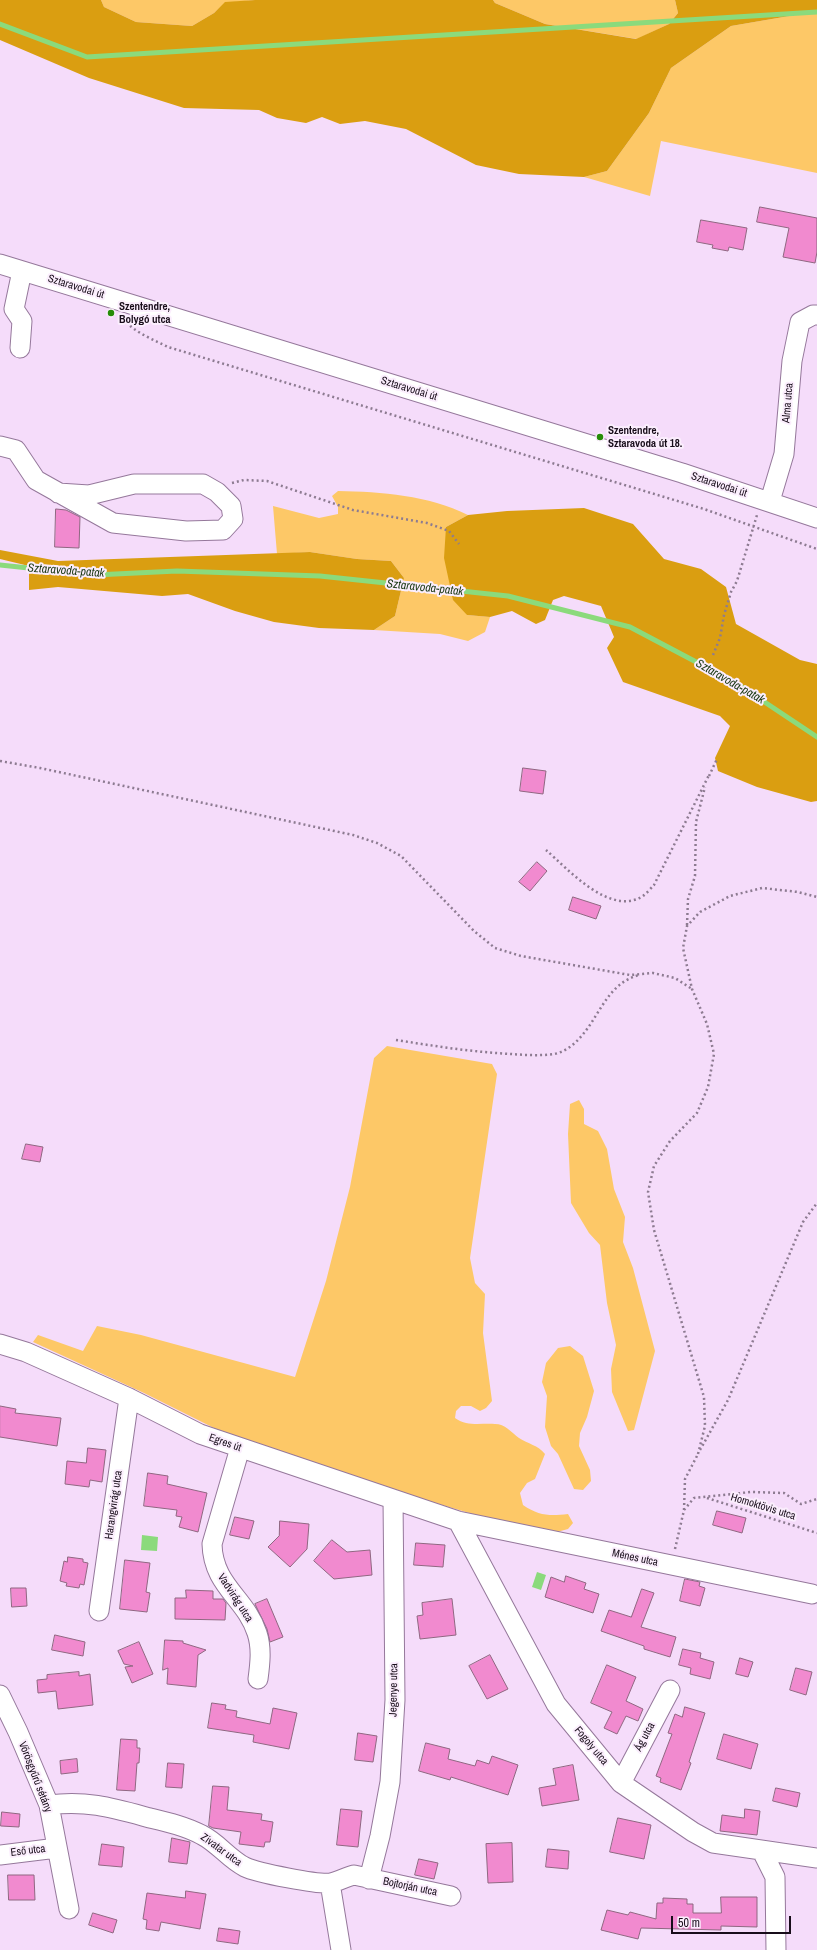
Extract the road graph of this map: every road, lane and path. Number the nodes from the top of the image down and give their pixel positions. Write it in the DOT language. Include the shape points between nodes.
graph roads {
  1 [pos="0,264"];
  2 [pos="22,271"];
  3 [pos="116,300"];
  4 [pos="817,315"];
  5 [pos="20,348"];
  6 [pos="0,446"];
  7 [pos="217,492"];
  8 [pos="58,493"];
  9 [pos="766,500"];
  10 [pos="817,518"];
  11 [pos="753,527"];
  12 [pos="459,544"];
  13 [pos="817,549"];
  14 [pos="713,655"];
  15 [pos="718,759"];
  16 [pos="0,761"];
  17 [pos="709,776"];
  18 [pos="546,850"];
  19 [pos="817,897"];
  20 [pos="687,926"];
  21 [pos="643,974"];
  22 [pos="692,989"];
  23 [pos="396,1040"];
  24 [pos="817,1203"];
  25 [pos="0,1344"];
  26 [pos="129,1398"];
  27 [pos="240,1448"];
  28 [pos="698,1454"];
  29 [pos="705,1497"];
  30 [pos="393,1499"];
  31 [pos="817,1499"];
  32 [pos="684,1510"];
  33 [pos="458,1521"];
  34 [pos="817,1533"];
  35 [pos="660,1564"];
  36 [pos="812,1594"];
  37 [pos="99,1611"];
  38 [pos="258,1679"];
  39 [pos="670,1690"];
  40 [pos="0,1695"];
  41 [pos="0,1722"];
  42 [pos="18,1732"];
  43 [pos="621,1783"];
  44 [pos="49,1806"];
  45 [pos="57,1848"];
  46 [pos="762,1850"];
  47 [pos="0,1855"];
  48 [pos="817,1858"];
  49 [pos="369,1879"];
  50 [pos="330,1883"];
  51 [pos="451,1896"];
  52 [pos="69,1909"];
  53 [pos="341,1950"];
  54 [pos="776,1950"];
  1 -- 2 [label="street, Sztaravodai út"];
  2 -- 3 [label="street, Sztaravodai út"];
  2 -- 5 [label="street" via="14,309 22,321"];
  3 -- 9 [label="street, Sztaravodai út"];
  3 -- 11 [label="path" via="128,324 168,347 697,507"];
  4 -- 9 [label="street, Alma utca" via="813,314 800,322 792,361 784,454"];
  6 -- 8 [label="street" via="16,450 36,480"];
  7 -- 8 [label="street" via="203,484 134,484 88,495"];
  7 -- 8 [label="street" via="231,506 233,519 223,530 186,532 114,523"];
  7 -- 12 [label="path" via="230,483 244,480 267,481 352,510 427,523 449,531"];
  9 -- 10 [label="street, Sztaravodai út"];
  9 -- 11 [label="path"];
  11 -- 13 [label="path"];
  11 -- 14 [label="path"];
  15 -- 17 [label="path"];
  16 -- 21 [label="path" via="353,835 401,856 494,948 521,956 630,975"];
  17 -- 18 [label="path" via="654,885 643,896 631,900 615,900 600,894 587,886"];
  17 -- 20 [label="path" via="696,822 694,876 688,899"];
  19 -- 20 [label="path" via="762,888 730,896 700,912"];
  20 -- 22 [label="path" via="683,948"];
  21 -- 22 [label="path" via="653,973 675,978"];
  21 -- 23 [label="path" via="631,977 620,984 608,996 584,1033 572,1046 555,1054 479,1052"];
  22 -- 28 [label="path" via="707,1024 714,1054 708,1088 696,1113 670,1141 654,1166 648,1192 654,1230 704,1397 705,1426"];
  24 -- 28 [label="path" via="803,1222 728,1400"];
  25 -- 26 [label="street, Egres út" via="26,1352"];
  26 -- 27 [label="street, Egres út" via="200,1434"];
  26 -- 37 [label="street, Harangvirág utca"];
  27 -- 30 [label="street, Egres út"];
  27 -- 38 [label="street, Vadvirág utca" via="212,1544 215,1565 220,1577 257,1632 260,1647"];
  28 -- 32 [label="path" via="686,1479"];
  29 -- 31 [label="path" via="751,1492 784,1493 801,1504"];
  29 -- 32 [label="path" via="694,1498"];
  29 -- 34 [label="path, Homoktövis utca"];
  30 -- 33 [label="street, Egres út"];
  30 -- 49 [label="street, Jegenye utca" via="395,1700 390,1782"];
  32 -- 35 [label="path" via="675,1552"];
  33 -- 35 [label="street, Ménes utca"];
  33 -- 43 [label="street, Fogoly utca" via="556,1704"];
  35 -- 36 [label="street, Ménes utca" via="706,1571"];
  39 -- 43 [label="street, Ág utca"];
  40 -- 42 [label="street, Vörösgyűrű sétány"];
  41 -- 42 [label="street"];
  42 -- 44 [label="street, Vörösgyűrű sétány"];
  43 -- 46 [label="street, Fogoly utca" via="713,1843"];
  44 -- 45 [label="street, Vörösgyűrű sétány"];
  44 -- 50 [label="street, Zivatar utca" via="70,1802 88,1803 128,1811 182,1826 203,1835 245,1867 261,1873"];
  45 -- 47 [label="street, Eső utca"];
  45 -- 52 [label="street, Vörösgyűrű sétány"];
  46 -- 48 [label="street, Fogoly utca"];
  46 -- 54 [label="street" via="776,1877"];
  49 -- 50 [label="street, Zivatar utca" via="354,1875"];
  49 -- 51 [label="street, Bojtorján utca"];
  50 -- 53 [label="street"];
}
